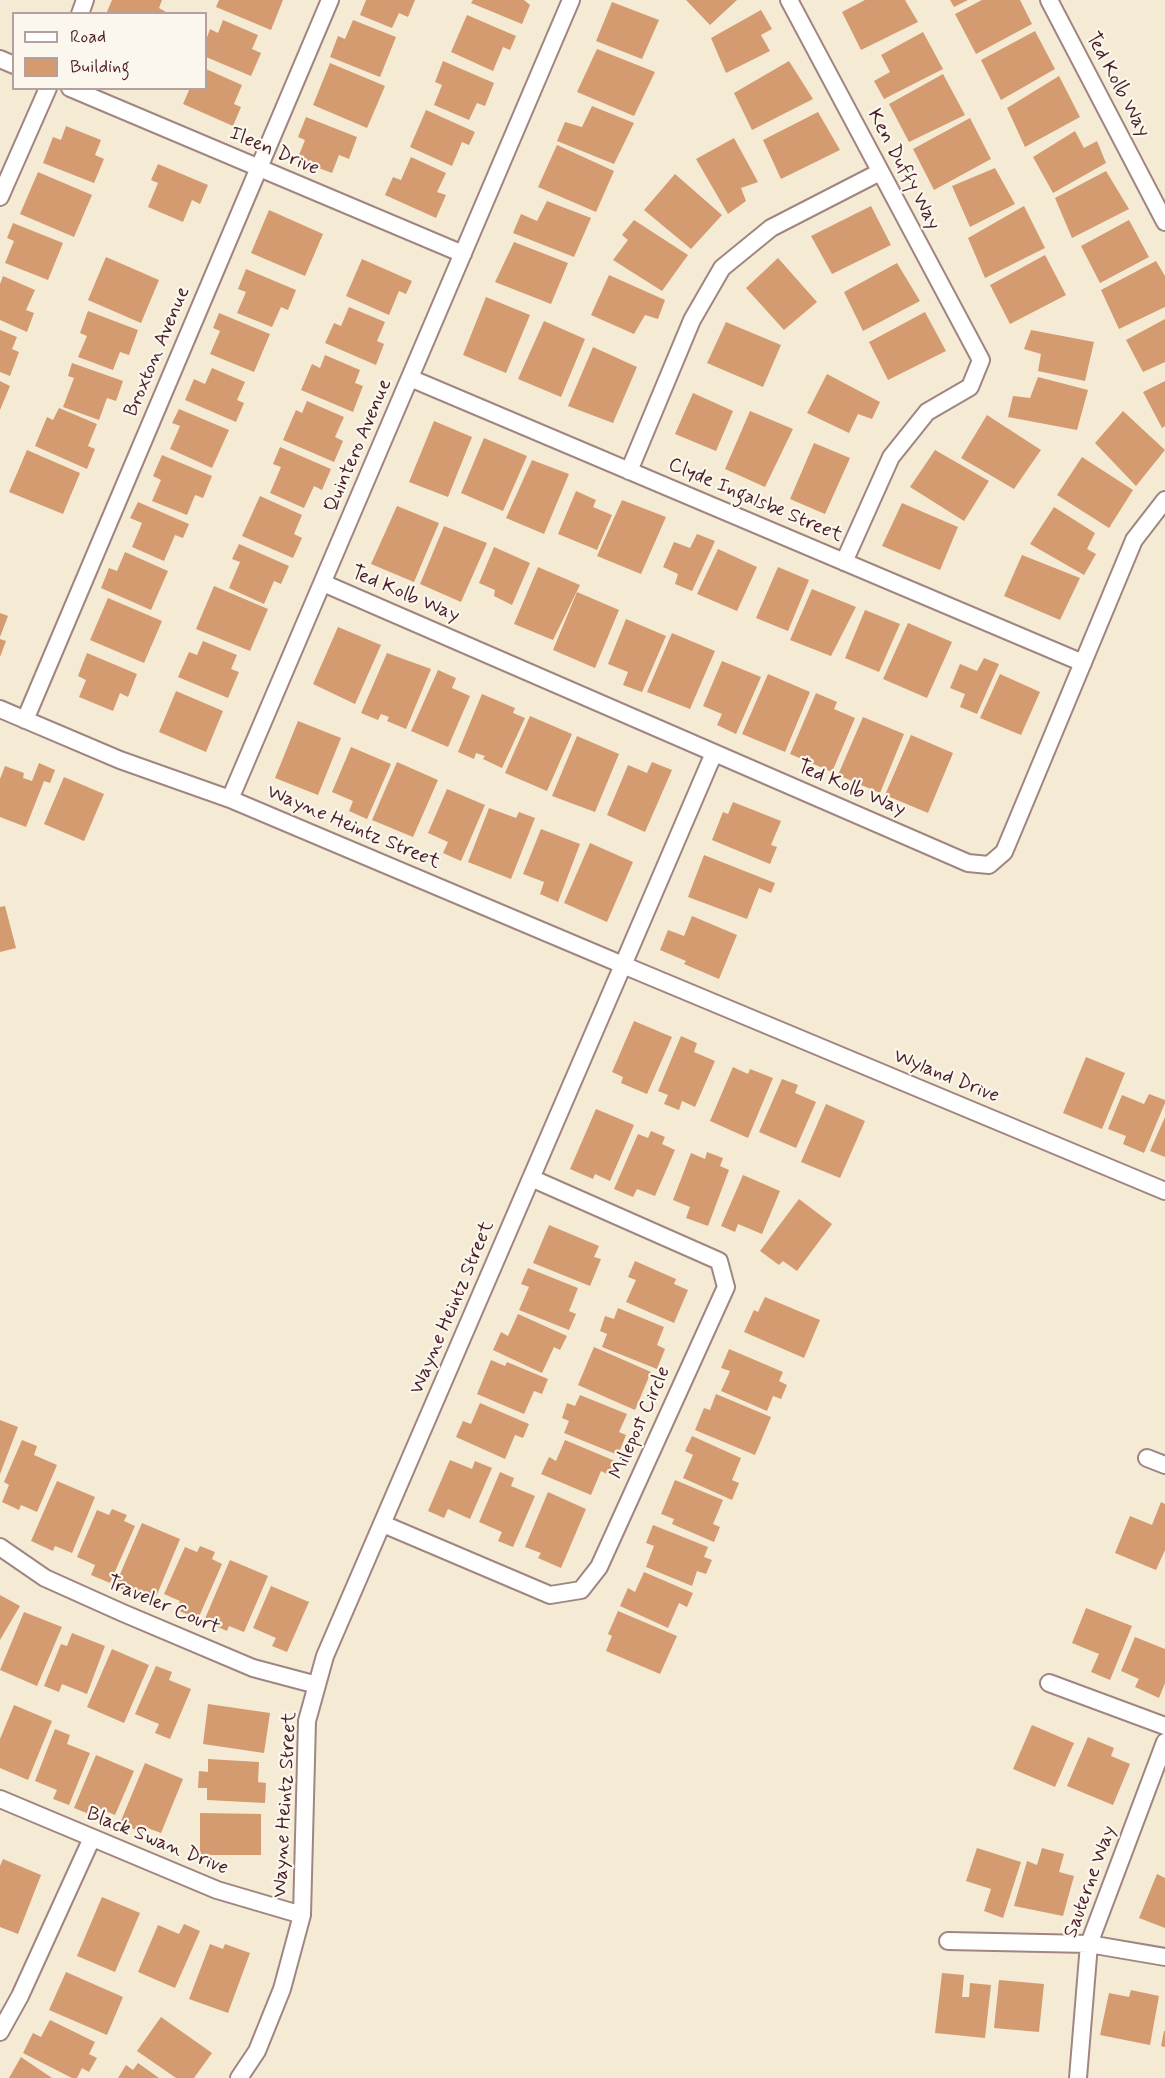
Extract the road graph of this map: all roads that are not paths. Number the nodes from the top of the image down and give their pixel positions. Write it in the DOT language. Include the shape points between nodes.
graph roads {
  1 [pos="330,0"];
  2 [pos="571,0"];
  3 [pos="789,0"];
  4 [pos="1049,0"];
  5 [pos="47,90"];
  6 [pos="74,90"];
  7 [pos="259,168"];
  8 [pos="880,172"];
  9 [pos="0,197"];
  10 [pos="1165,222"];
  11 [pos="463,254"];
  12 [pos="410,378"];
  13 [pos="629,471"];
  14 [pos="1165,500"];
  15 [pos="844,562"];
  16 [pos="323,582"];
  17 [pos="1083,663"];
  18 [pos="0,709"];
  19 [pos="25,720"];
  20 [pos="714,753"];
  21 [pos="231,799"];
  22 [pos="623,965"];
  23 [pos="531,1178"];
  24 [pos="1165,1191"];
  25 [pos="1148,1458"];
  26 [pos="1165,1465"];
  27 [pos="383,1524"];
  28 [pos="0,1547"];
  29 [pos="1049,1683"];
  30 [pos="317,1685"];
  31 [pos="1165,1726"];
  32 [pos="1165,1742"];
  33 [pos="0,1799"];
  34 [pos="92,1838"];
  35 [pos="302,1915"];
  36 [pos="948,1941"];
  37 [pos="1089,1944"];
  38 [pos="1165,1957"];
  39 [pos="0,2032"];
  40 [pos="239,2078"];
  41 [pos="1078,2078"];
  1 -- 7 [label="street, Broxton Avenue"];
  2 -- 11 [label="street, Quintero Avenue"];
  3 -- 8 [label="street, Ken Duffy Way"];
  4 -- 10 [label="street, Ted Kolb Way"];
  5 -- 9 [label="street"];
  6 -- 7 [label="street, Ileen Drive"];
  7 -- 11 [label="street, Ileen Drive"];
  7 -- 19 [label="street, Broxton Avenue"];
  8 -- 13 [label="street" via="771,228 722,268 692,320"];
  8 -- 15 [label="street, Ken Duffy Way" via="981,360 970,387 927,412 891,457"];
  11 -- 12 [label="street, Quintero Avenue"];
  12 -- 13 [label="street, Clyde Ingalsbe Street"];
  12 -- 16 [label="street, Quintero Avenue"];
  13 -- 15 [label="street, Clyde Ingalsbe Street"];
  14 -- 17 [label="street, Ted Kolb Way" via="1134,540"];
  15 -- 17 [label="street, Clyde Ingalsbe Street"];
  16 -- 20 [label="street, Ted Kolb Way"];
  16 -- 21 [label="street, Quintero Avenue"];
  17 -- 20 [label="street, Ted Kolb Way" via="1004,852 989,865 968,863"];
  18 -- 19 [label="street"];
  19 -- 21 [label="street" via="120,760"];
  20 -- 22 [label="street"];
  21 -- 22 [label="street, Wayne Heintz Street"];
  22 -- 23 [label="street, Wayne Heintz Street"];
  22 -- 24 [label="street, Wyland Drive"];
  23 -- 27 [label="street, Wayne Heintz Street"];
  23 -- 27 [label="street, Milepost Circle" via="719,1261 726,1287 599,1567 582,1590 550,1595"];
  25 -- 26 [label="street"];
  27 -- 30 [label="street, Wayne Heintz Street" via="325,1656"];
  28 -- 30 [label="street, Traveler Court" via="45,1578 123,1613 253,1668"];
  29 -- 31 [label="street"];
  30 -- 35 [label="street, Wayne Heintz Street" via="307,1721"];
  32 -- 37 [label="street, Sauterne Way"];
  33 -- 34 [label="street, Black Swan Drive"];
  34 -- 35 [label="street, Black Swan Drive" via="217,1890"];
  34 -- 39 [label="street"];
  35 -- 40 [label="street, Wayne Heintz Street" via="282,1989 257,2051"];
  36 -- 37 [label="street"];
  37 -- 38 [label="street"];
  37 -- 41 [label="street, Sauterne Way"];
}
